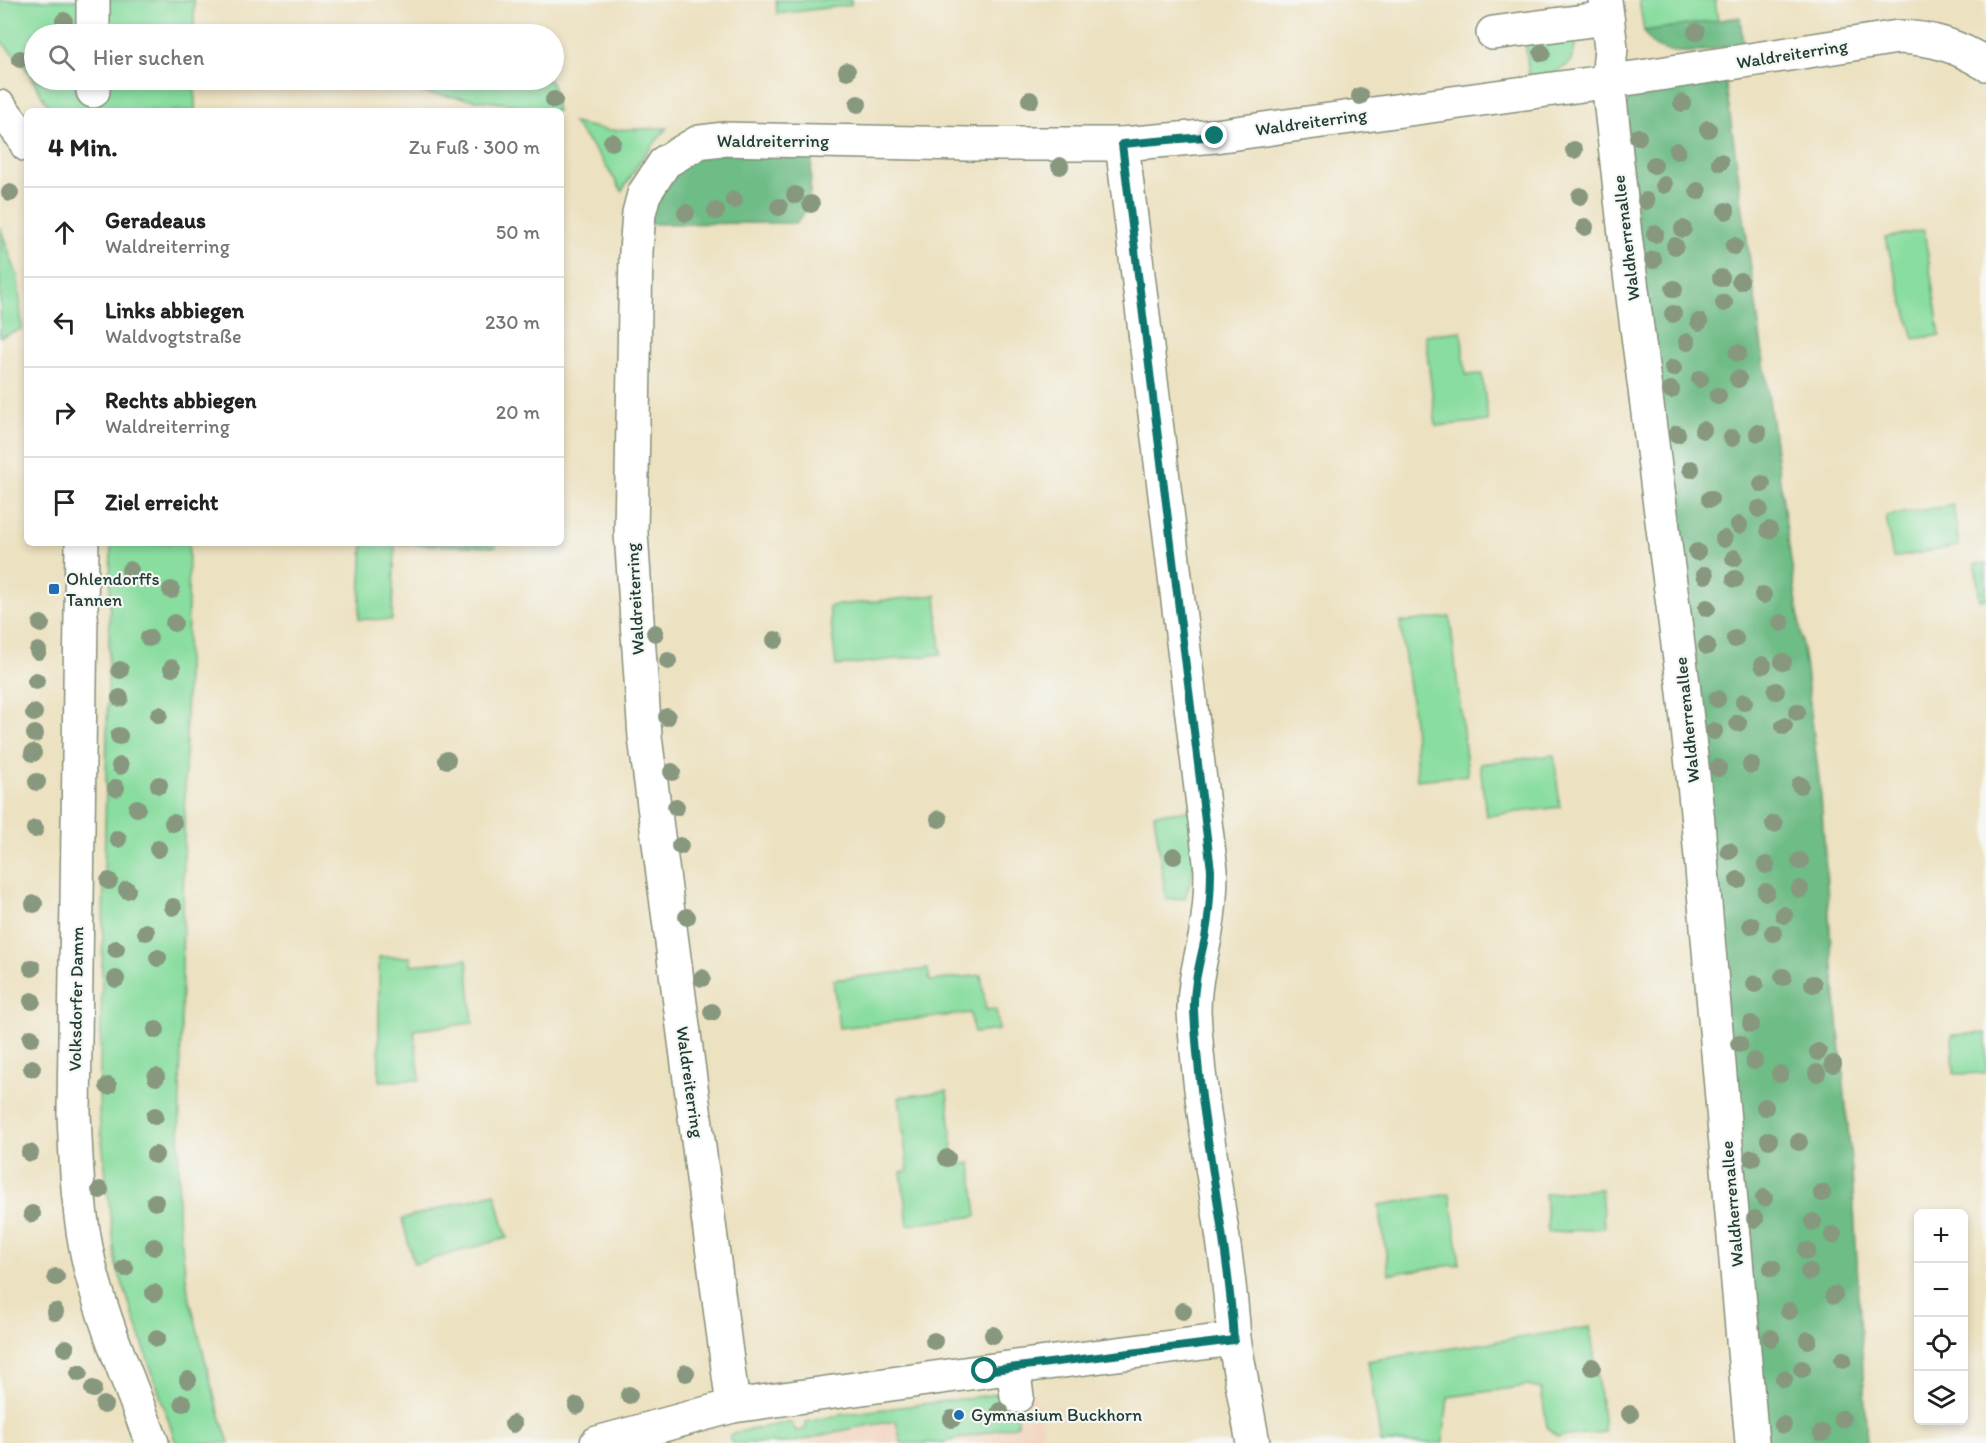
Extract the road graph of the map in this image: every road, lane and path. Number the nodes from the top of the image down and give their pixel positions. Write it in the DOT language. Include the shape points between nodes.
graph roads {
  1 [pos="93,0"];
  2 [pos="1606,9"];
  3 [pos="93,24"];
  4 [pos="1493,33"];
  5 [pos="1986,64"];
  6 [pos="1608,81"];
  7 [pos="0,107"];
  8 [pos="24,141"];
  9 [pos="1122,144"];
  10 [pos="82,546"];
  11 [pos="1234,1340"];
  12 [pos="733,1406"];
  13 [pos="152,1443"];
  14 [pos="597,1443"];
  15 [pos="1253,1443"];
  16 [pos="1752,1443"];
  1 -- 3 [label="street"];
  2 -- 4 [label="street"];
  2 -- 6 [label="street, Waldherrenallee" via="1611,48"];
  5 -- 6 [label="street, Waldreiterring" via="1940,41 1898,37"];
  6 -- 9 [label="street, Waldreiterring" via="1215,136"];
  6 -- 16 [label="street, Waldherrenallee" via="1696,800"];
  7 -- 8 [label="street"];
  9 -- 11 [label="street" via="1211,870 1211,895 1194,1007 1197,1054 1232,1296"];
  9 -- 12 [label="street, Waldreiterring" via="723,139 699,142 665,162 644,194 636,251 631,488 637,648 657,836"];
  10 -- 13 [label="street, Volksdorfer Damm" via="76,1187 91,1270"];
  11 -- 12 [label="street" via="1015,1382"];
  11 -- 15 [label="street"];
  12 -- 14 [label="street"];
}
